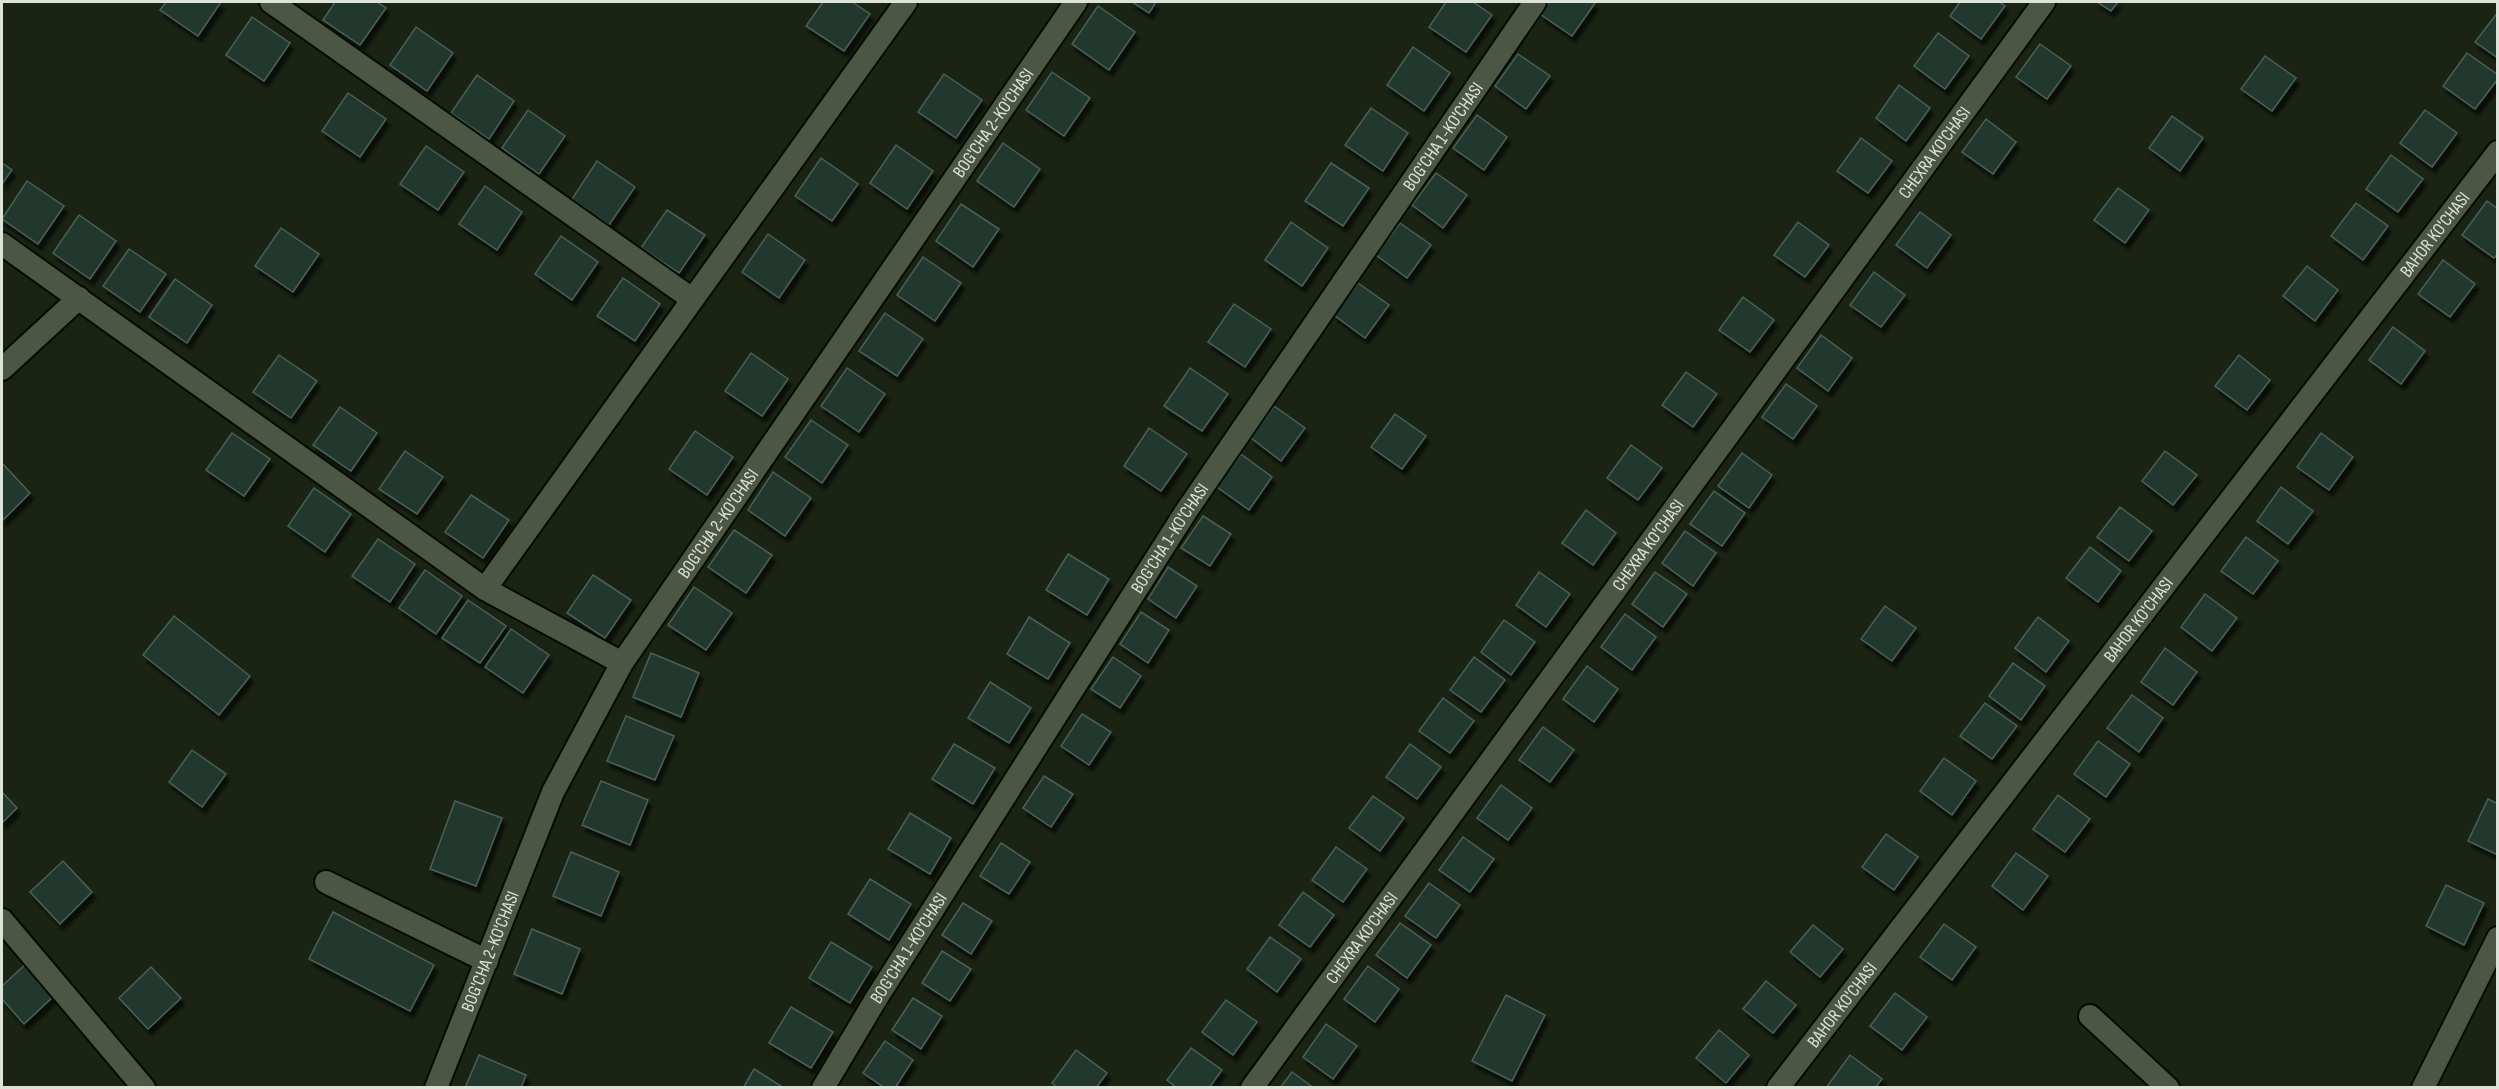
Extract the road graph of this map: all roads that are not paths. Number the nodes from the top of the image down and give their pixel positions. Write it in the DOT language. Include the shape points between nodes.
graph roads {
  1 [pos="271,2"];
  2 [pos="1076,2"];
  3 [pos="1535,2"];
  4 [pos="2044,2"];
  5 [pos="896,5"];
  6 [pos="2498,152"];
  7 [pos="2,244"];
  8 [pos="79,298"];
  9 [pos="692,299"];
  10 [pos="2,369"];
  11 [pos="485,589"];
  12 [pos="622,663"];
  13 [pos="326,882"];
  14 [pos="2,920"];
  15 [pos="2498,938"];
  16 [pos="487,961"];
  17 [pos="2090,1016"];
  18 [pos="144,1088"];
  19 [pos="436,1088"];
  20 [pos="823,1088"];
  21 [pos="1252,1088"];
  22 [pos="1778,1088"];
  23 [pos="2168,1088"];
  24 [pos="2423,1088"];
  1 -- 9 [label="street"];
  2 -- 12 [label="street, BOG'CHA 2-KO'CHASI"];
  3 -- 20 [label="street, BOG'CHA 1-KO'CHASI" via="1185,513"];
  4 -- 21 [label="street, CHEXRA KO'CHASI"];
  5 -- 9 [label="street"];
  6 -- 22 [label="street, BAHOR KO'CHASI"];
  7 -- 8 [label="street"];
  8 -- 10 [label="street"];
  8 -- 11 [label="street"];
  9 -- 11 [label="street"];
  11 -- 12 [label="street"];
  12 -- 16 [label="street, BOG'CHA 2-KO'CHASI" via="553,792"];
  13 -- 16 [label="street"];
  14 -- 18 [label="street"];
  15 -- 24 [label="street"];
  16 -- 19 [label="street, BOG'CHA 2-KO'CHASI"];
  17 -- 23 [label="street"];
}
